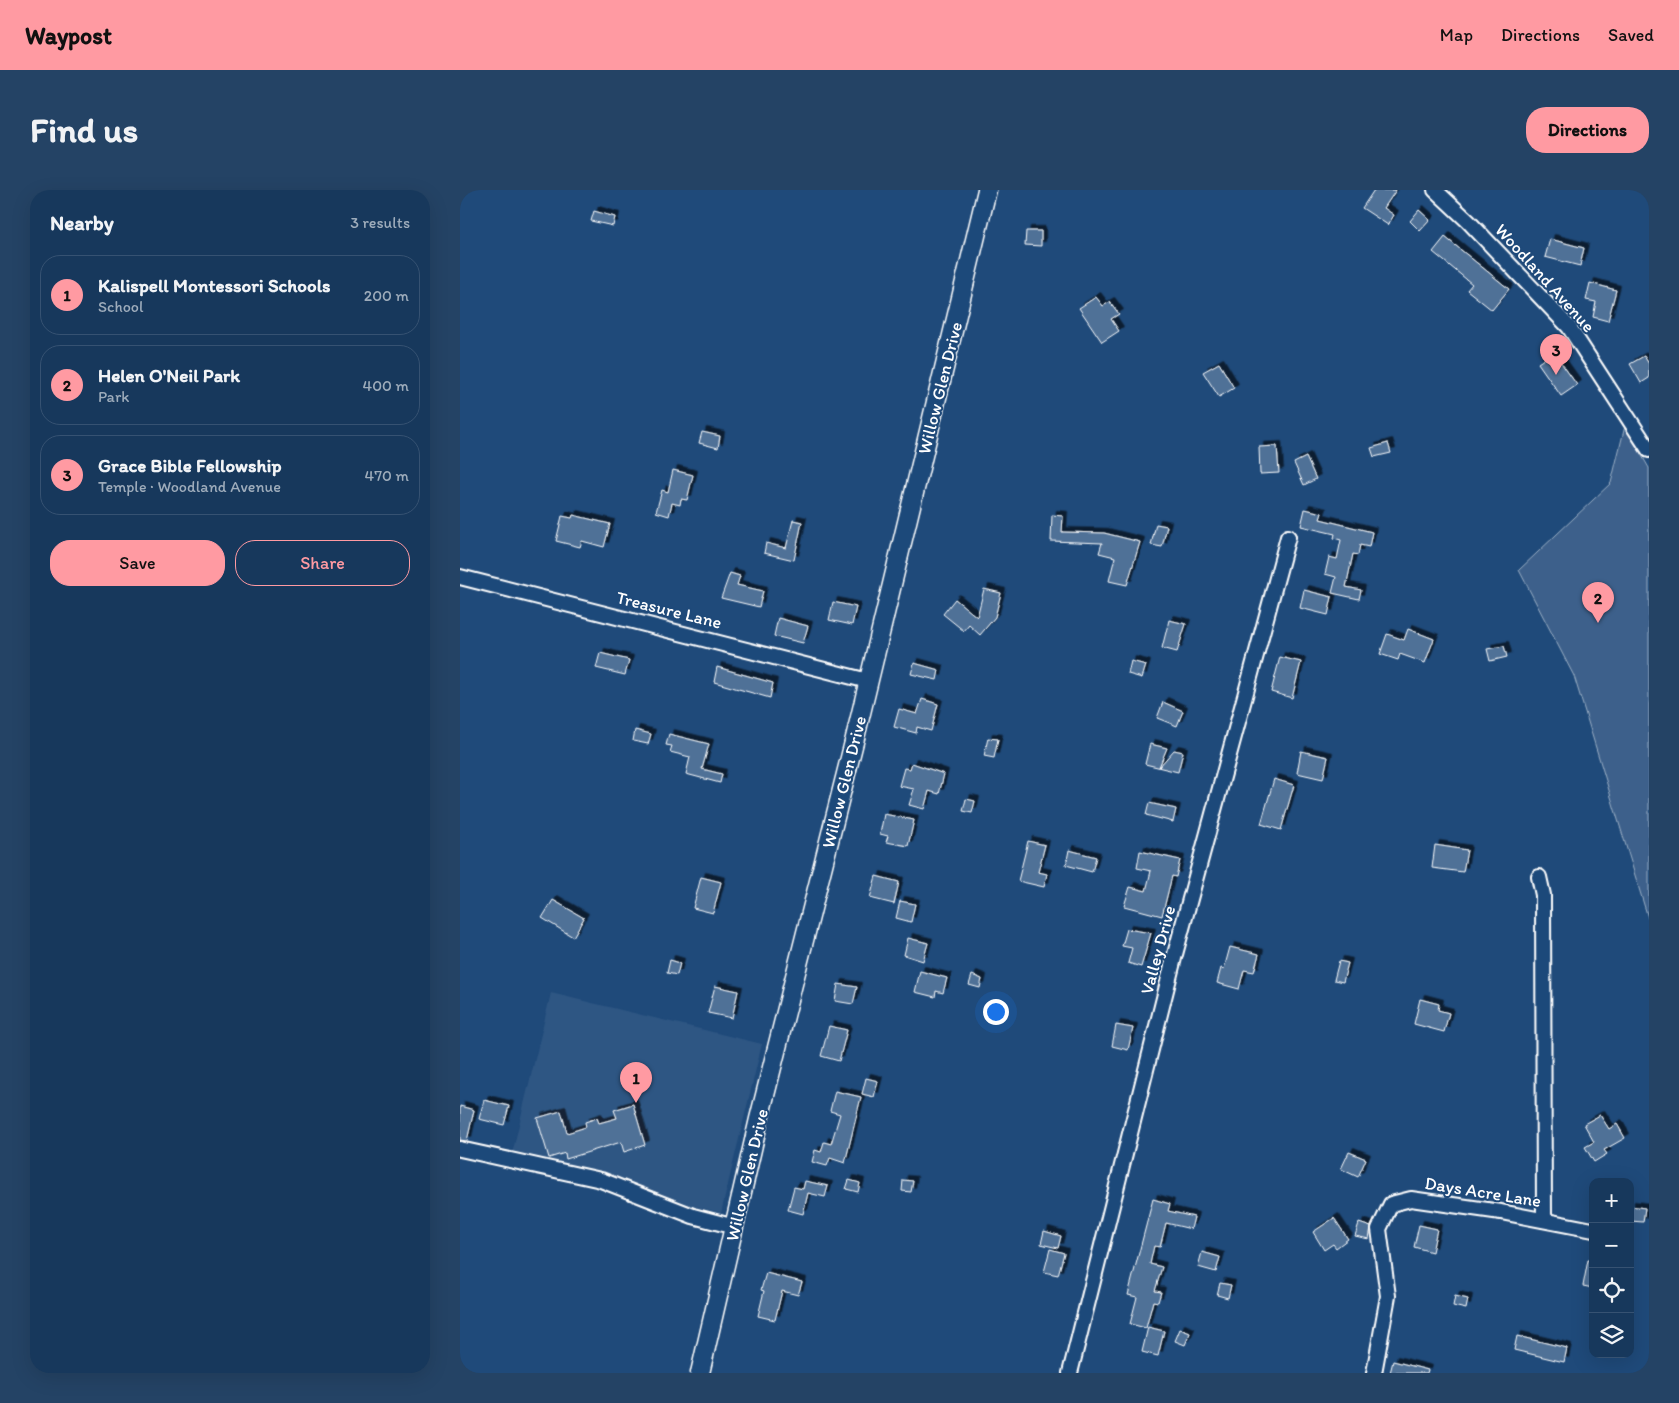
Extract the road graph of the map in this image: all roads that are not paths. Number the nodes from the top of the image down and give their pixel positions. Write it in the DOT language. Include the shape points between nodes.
graph roads {
  1 [pos="987,190"];
  2 [pos="1435,190"];
  3 [pos="1649,450"];
  4 [pos="1288,537"];
  5 [pos="460,577"];
  6 [pos="868,681"];
  7 [pos="1539,877"];
  8 [pos="460,1149"];
  9 [pos="1544,1220"];
  10 [pos="735,1227"];
  11 [pos="1589,1229"];
  12 [pos="700,1373"];
  13 [pos="1070,1373"];
  14 [pos="1374,1373"];
  1 -- 6 [label="main road, Willow Glen Drive"];
  2 -- 3 [label="street, Woodland Avenue" via="1569,327"];
  4 -- 13 [label="street, Valley Drive" via="1174,958"];
  5 -- 6 [label="street, Treasure Lane"];
  6 -- 10 [label="main road, Willow Glen Drive"];
  7 -- 9 [label="street" via="1543,895"];
  8 -- 10 [label="street" via="601,1180 693,1216"];
  9 -- 11 [label="street, Days Acre Lane"];
  9 -- 14 [label="street, Days Acre Lane" via="1411,1199 1392,1204 1379,1229 1388,1296"];
  10 -- 12 [label="main road, Willow Glen Drive"];
}
